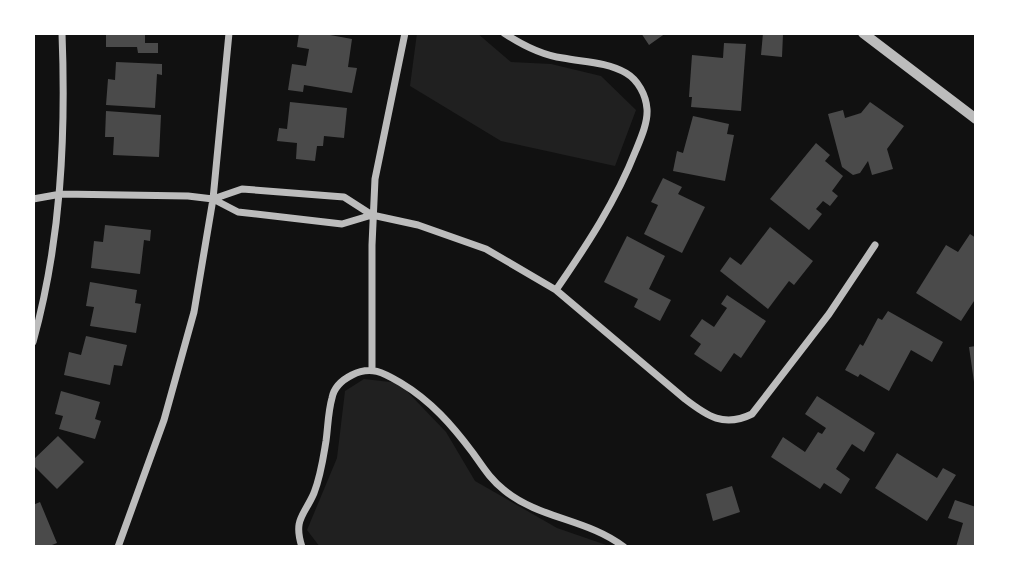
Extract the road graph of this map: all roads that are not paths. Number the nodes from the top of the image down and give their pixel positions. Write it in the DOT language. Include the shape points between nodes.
graph roads {
  1 [pos="62,33"];
  2 [pos="229,33"];
  3 [pos="405,33"];
  4 [pos="504,33"];
  5 [pos="863,33"];
  6 [pos="976,119"];
  7 [pos="61,194"];
  8 [pos="33,199"];
  9 [pos="213,199"];
  10 [pos="372,215"];
  11 [pos="875,245"];
  12 [pos="556,290"];
  13 [pos="33,342"];
  14 [pos="372,370"];
  15 [pos="118,547"];
  16 [pos="302,547"];
  17 [pos="624,547"];
  1 -- 7 [label="street"];
  2 -- 9 [label="street"];
  3 -- 10 [label="street"];
  4 -- 12 [label="street" via="542,53 626,73 638,84 648,110 626,176"];
  5 -- 6 [label="street"];
  7 -- 8 [label="street"];
  7 -- 9 [label="street"];
  7 -- 13 [label="street"];
  9 -- 10 [label="street" via="238,212 342,224"];
  9 -- 10 [label="street" via="242,188 344,197"];
  9 -- 15 [label="street" via="181,362"];
  10 -- 12 [label="street" via="418,225 486,249"];
  10 -- 14 [label="street"];
  11 -- 12 [label="street" via="766,397 752,414 738,421 705,414"];
  14 -- 16 [label="street" via="361,370 337,385 322,470 298,523"];
  14 -- 17 [label="street" via="419,394 437,410 505,491 543,512 606,534"];
}
